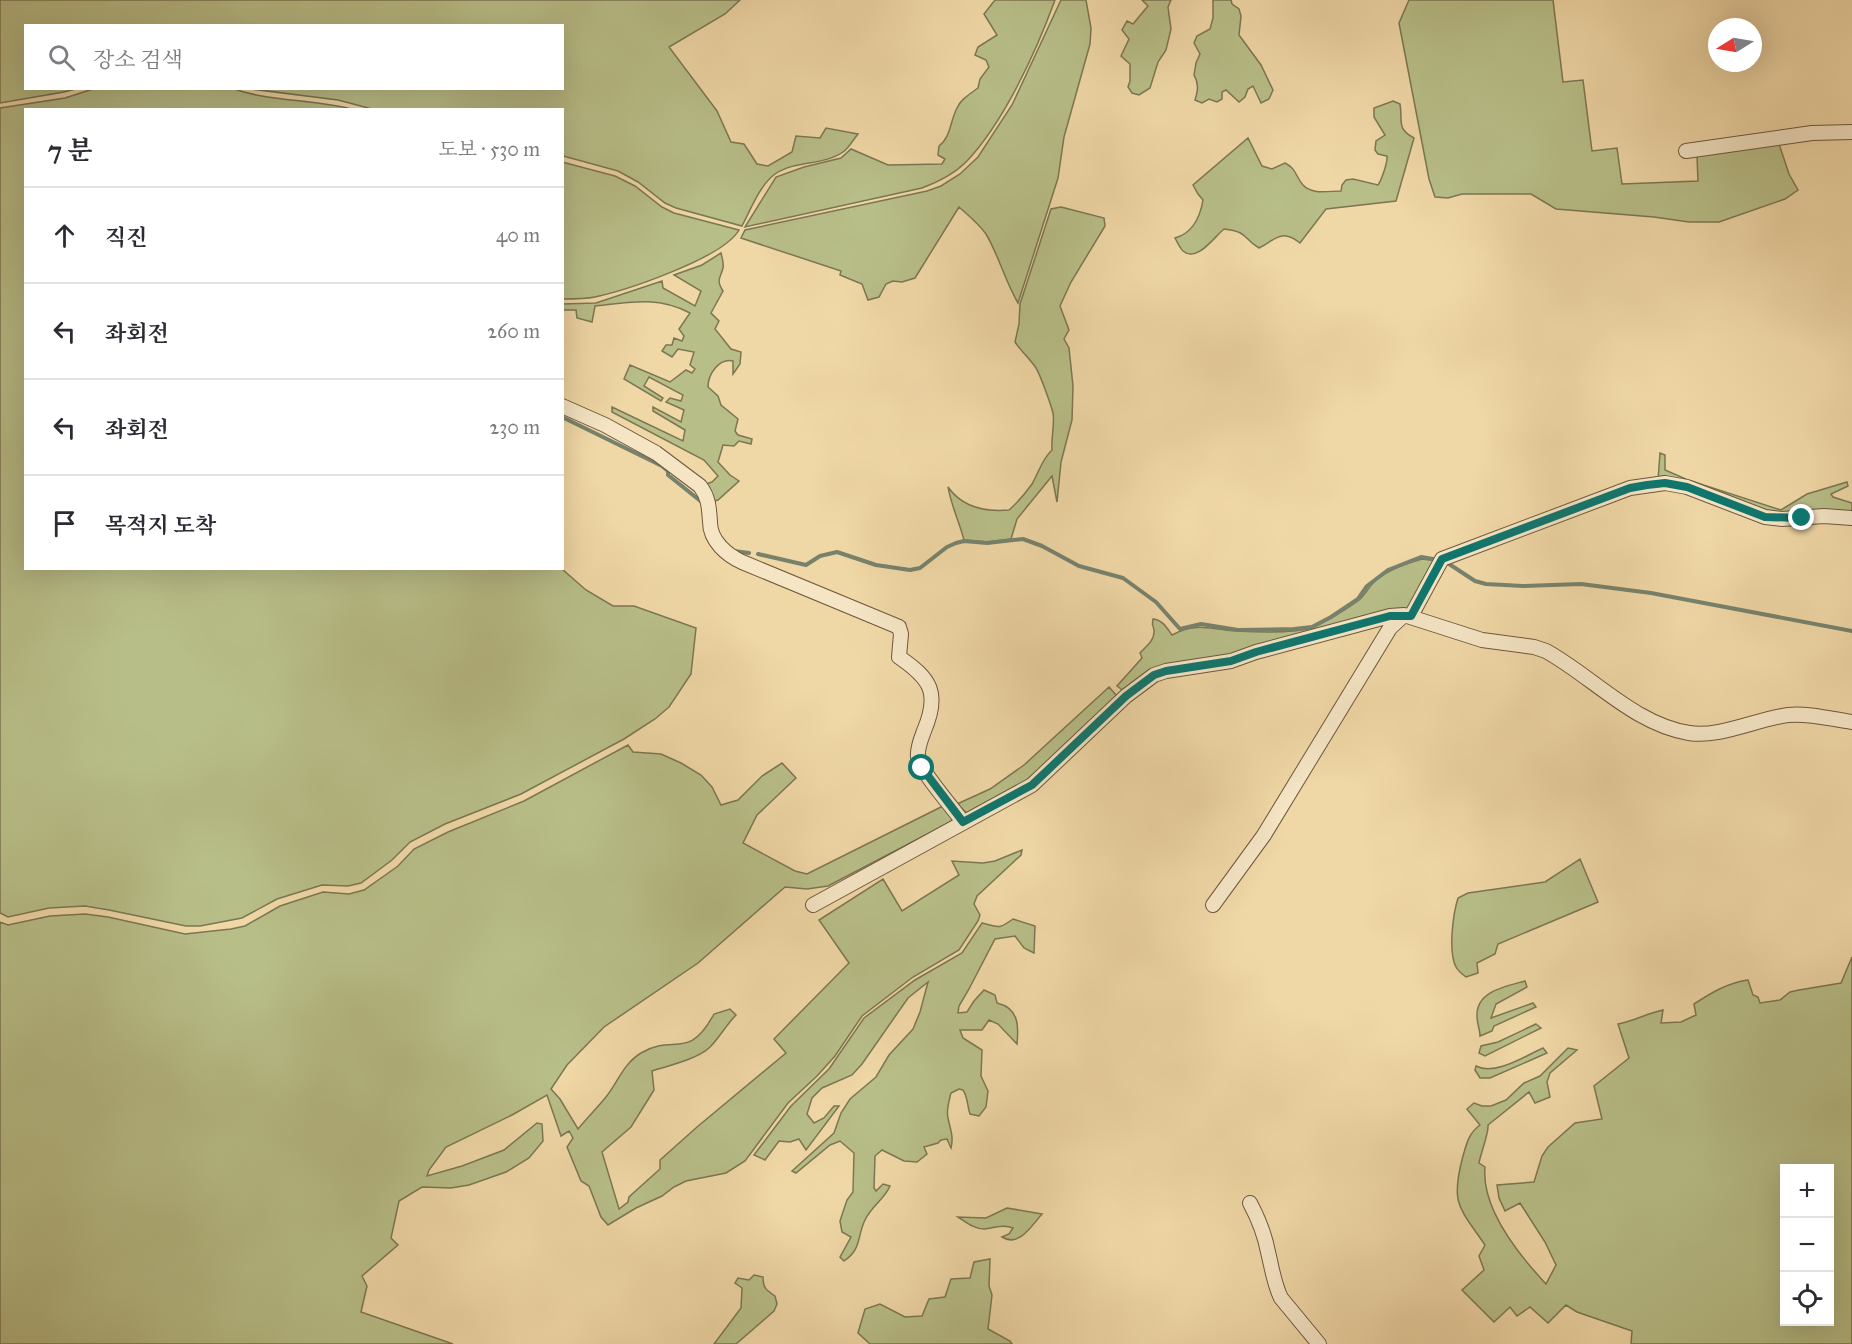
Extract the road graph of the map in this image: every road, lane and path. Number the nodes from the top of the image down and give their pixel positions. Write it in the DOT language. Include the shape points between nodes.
graph roads {
  1 [pos="1852,132"];
  2 [pos="1686,151"];
  3 [pos="564,407"];
  4 [pos="1852,518"];
  5 [pos="1408,616"];
  6 [pos="1852,722"];
  7 [pos="963,822"];
  8 [pos="813,904"];
  9 [pos="1213,906"];
  10 [pos="1250,1203"];
  11 [pos="1319,1344"];
  1 -- 2 [label="street" via="1812,133"];
  3 -- 7 [label="street" via="656,453 700,486 708,499 712,532 729,555 899,627 899,657 927,682 933,702 919,744 918,761"];
  4 -- 5 [label="street" via="1765,517 1687,487 1665,483 1630,488 1439,564"];
  5 -- 6 [label="street" via="1482,640 1546,651 1631,708 1678,731 1691,734 1724,730 1796,715"];
  5 -- 7 [label="street" via="1390,616 1231,661 1154,675 1126,696 1032,785"];
  5 -- 9 [label="street" via="1390,627 1264,835"];
  7 -- 8 [label="street"];
  10 -- 11 [label="street" via="1268,1249 1277,1290"];
}
